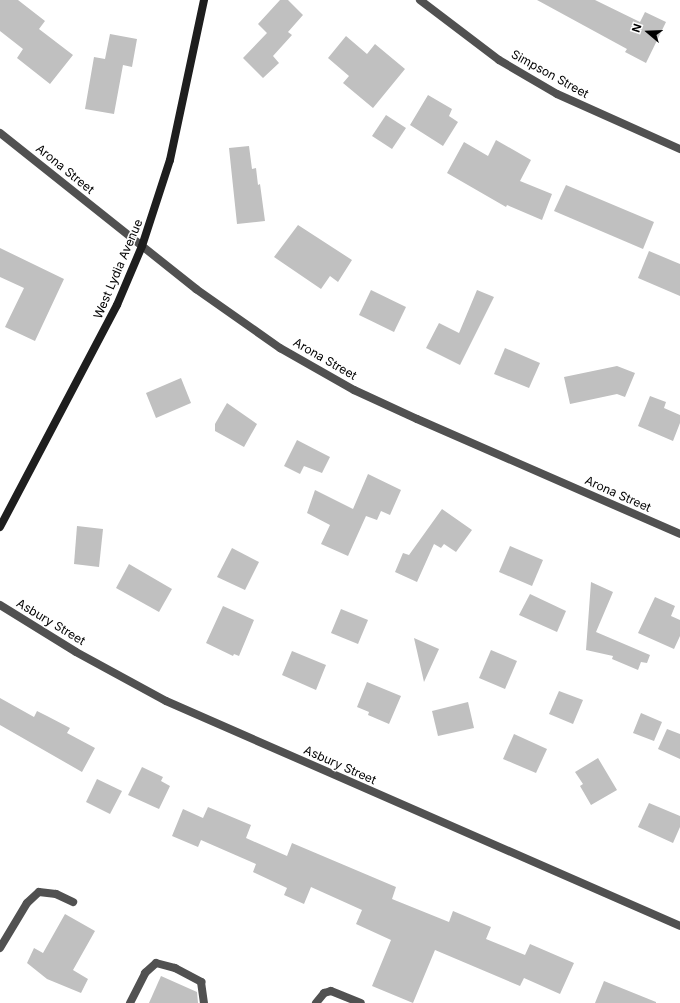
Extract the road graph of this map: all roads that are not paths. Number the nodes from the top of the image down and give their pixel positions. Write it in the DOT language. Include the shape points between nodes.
graph roads {
  1 [pos="204,0"];
  2 [pos="420,0"];
  3 [pos="0,133"];
  4 [pos="680,149"];
  5 [pos="142,246"];
  6 [pos="0,527"];
  7 [pos="680,534"];
  8 [pos="0,605"];
  9 [pos="73,902"];
  10 [pos="680,926"];
  11 [pos="0,948"];
  12 [pos="130,1003"];
  13 [pos="204,1003"];
  14 [pos="316,1003"];
  15 [pos="362,1003"];
  1 -- 5 [label="street, West Lydia Avenue" via="170,160"];
  2 -- 4 [label="street, Simpson Street" via="499,60 557,94"];
  3 -- 5 [label="street, Arona Street"];
  5 -- 6 [label="street, West Lydia Avenue" via="114,311"];
  5 -- 7 [label="street, Arona Street" via="224,310 280,348 354,390"];
  8 -- 10 [label="street, Asbury Street" via="76,652 166,701"];
  9 -- 11 [label="street" via="56,894 39,892 27,903"];
  12 -- 13 [label="street" via="145,973 156,963 175,968 201,982"];
  14 -- 15 [label="street" via="324,993 331,991"];
}
